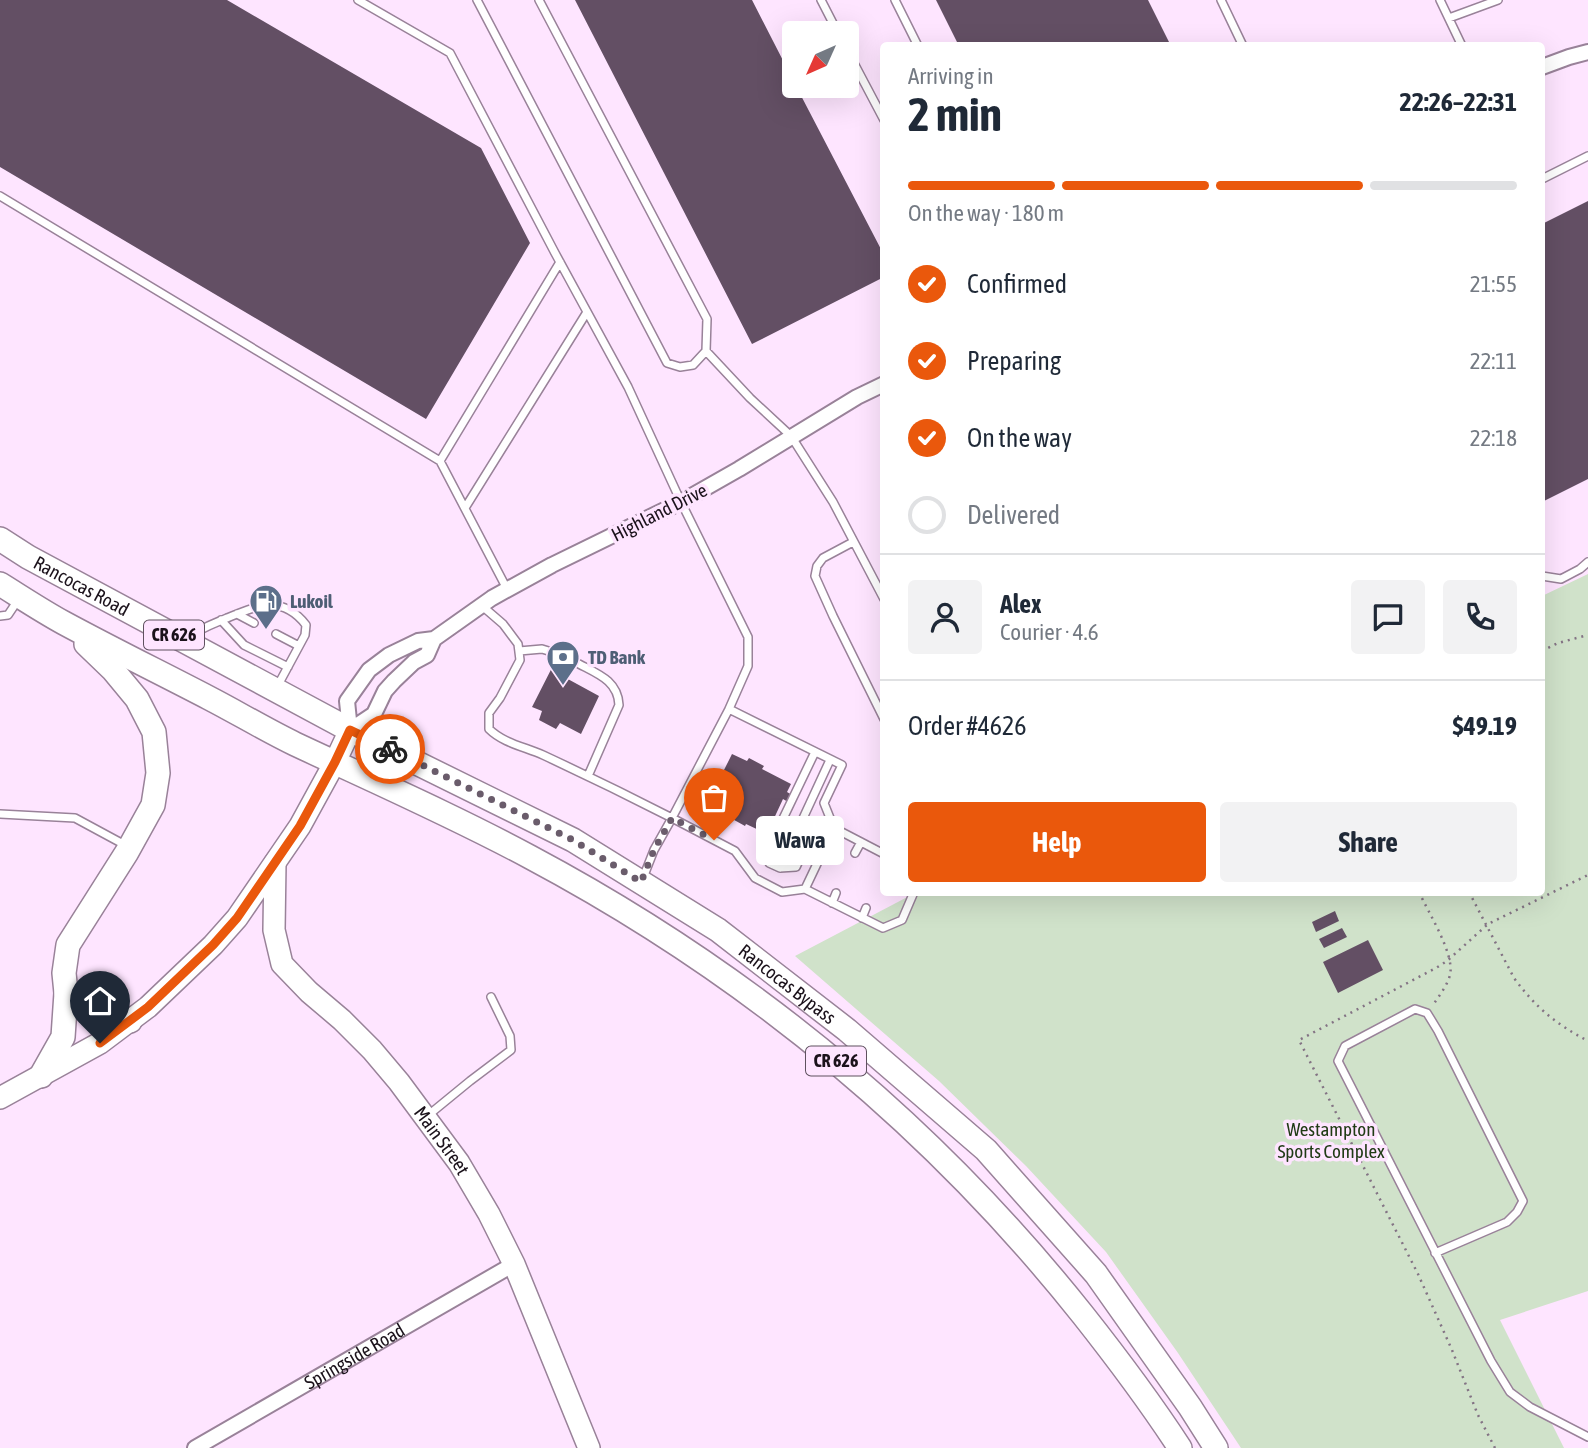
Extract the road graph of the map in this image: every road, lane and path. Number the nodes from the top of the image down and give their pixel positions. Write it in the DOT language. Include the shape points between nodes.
graph roads {
  1 [pos="358,0"];
  2 [pos="477,0"];
  3 [pos="539,0"];
  4 [pos="821,0"];
  5 [pos="895,0"];
  6 [pos="1221,0"];
  7 [pos="1440,0"];
  8 [pos="1498,0"];
  9 [pos="1449,18"];
  10 [pos="832,21"];
  11 [pos="916,42"];
  12 [pos="1241,42"];
  13 [pos="1460,42"];
  14 [pos="1588,52"];
  15 [pos="1545,66"];
  16 [pos="859,73"];
  17 [pos="880,112"];
  18 [pos="1588,156"];
  19 [pos="1545,178"];
  20 [pos="0,196"];
  21 [pos="560,262"];
  22 [pos="587,312"];
  23 [pos="706,351"];
  24 [pos="880,386"];
  25 [pos="791,436"];
  26 [pos="440,460"];
  27 [pos="681,502"];
  28 [pos="465,508"];
  29 [pos="0,539"];
  30 [pos="853,542"];
  31 [pos="1588,562"];
  32 [pos="1545,576"];
  33 [pos="0,584"];
  34 [pos="508,590"];
  35 [pos="880,592"];
  36 [pos="21,597"];
  37 [pos="481,605"];
  38 [pos="237,614"];
  39 [pos="0,616"];
  40 [pos="221,620"];
  41 [pos="60,621"];
  42 [pos="254,623"];
  43 [pos="276,634"];
  44 [pos="1588,635"];
  45 [pos="434,639"];
  46 [pos="185,641"];
  47 [pos="299,646"];
  48 [pos="1545,650"];
  49 [pos="519,652"];
  50 [pos="555,653"];
  51 [pos="579,664"];
  52 [pos="288,667"];
  53 [pos="276,690"];
  54 [pos="729,709"];
  55 [pos="880,711"];
  56 [pos="350,730"];
  57 [pos="815,752"];
  58 [pos="831,760"];
  59 [pos="335,762"];
  60 [pos="587,776"];
  61 [pos="0,814"];
  62 [pos="804,817"];
  63 [pos="672,818"];
  64 [pos="834,828"];
  65 [pos="861,842"];
  66 [pos="129,847"];
  67 [pos="880,852"];
  68 [pos="855,853"];
  69 [pos="275,863"];
  70 [pos="780,868"];
  71 [pos="1588,875"];
  72 [pos="641,882"];
  73 [pos="805,889"];
  74 [pos="836,893"];
  75 [pos="912,896"];
  76 [pos="1421,896"];
  77 [pos="1471,896"];
  78 [pos="832,903"];
  79 [pos="866,908"];
  80 [pos="862,918"];
  81 [pos="1486,926"];
  82 [pos="1449,958"];
  83 [pos="66,993"];
  84 [pos="491,997"];
  85 [pos="1427,1013"];
  86 [pos="130,1021"];
  87 [pos="1588,1041"];
  88 [pos="40,1076"];
  89 [pos="0,1098"];
  90 [pos="426,1118"];
  91 [pos="1435,1253"];
  92 [pos="514,1264"];
  93 [pos="1588,1437"];
  94 [pos="195,1448"];
  95 [pos="589,1448"];
  96 [pos="1180,1448"];
  97 [pos="1216,1448"];
  98 [pos="1495,1448"];
  1 -- 21 [label="lane" via="450,53"];
  2 -- 23 [label="lane" via="667,363 693,365"];
  3 -- 23 [label="lane" via="708,319"];
  4 -- 10 [label="lane"];
  5 -- 11 [label="lane"];
  6 -- 12 [label="lane"];
  7 -- 9 [label="lane"];
  8 -- 9 [label="lane"];
  9 -- 13 [label="lane"];
  14 -- 15 [label="street"];
  16 -- 17 [label="lane"];
  18 -- 19 [label="lane"];
  20 -- 26 [label="lane"];
  21 -- 22 [label="lane"];
  21 -- 26 [label="lane"];
  22 -- 27 [label="lane"];
  22 -- 28 [label="lane"];
  23 -- 25 [label="lane"];
  24 -- 25 [label="street, Highland Drive"];
  25 -- 27 [label="street, Highland Drive"];
  25 -- 30 [label="lane"];
  26 -- 28 [label="lane"];
  27 -- 34 [label="street, Highland Drive"];
  27 -- 54 [label="lane" via="748,637 748,666"];
  28 -- 34 [label="lane"];
  29 -- 46 [label="main road, Rancocas Road / CR 626"];
  30 -- 35 [label="lane"];
  30 -- 55 [label="lane" via="823,558 815,576"];
  31 -- 32 [label="lane" via="1561,579"];
  33 -- 36 [label="main road, Rancocas Road / CR 626"];
  34 -- 37 [label="street, Highland Drive"];
  36 -- 39 [label="lane" via="8,615"];
  36 -- 41 [label="main road, Rancocas Road / CR 626"];
  37 -- 45 [label="street, Highland Drive"];
  37 -- 49 [label="lane" via="503,624 518,643"];
  38 -- 40 [label="lane"];
  38 -- 42 [label="lane"];
  38 -- 47 [label="lane" via="259,606 278,606 299,616 306,625"];
  40 -- 46 [label="lane"];
  40 -- 52 [label="lane" via="244,645"];
  41 -- 59 [label="main road, Rancocas Road / CR 626"];
  41 -- 66 [label="main road" via="113,670 137,699 155,732 158,773 153,805"];
  43 -- 47 [label="lane"];
  44 -- 48 [label="path"];
  45 -- 56 [label="street, Highland Drive" via="427,655 385,691 374,714"];
  45 -- 56 [label="street, Highland Drive" via="418,641 369,670 347,701"];
  46 -- 53 [label="main road, Rancocas Road / CR 626"];
  47 -- 52 [label="lane"];
  49 -- 50 [label="lane" via="542,649"];
  49 -- 60 [label="lane" via="520,660 489,713 489,729 497,737"];
  51 -- 60 [label="lane" via="610,680 619,696"];
  52 -- 53 [label="lane"];
  53 -- 56 [label="main road, Rancocas Road / CR 626"];
  54 -- 57 [label="lane"];
  54 -- 63 [label="lane"];
  56 -- 59 [label="street"];
  56 -- 72 [label="main road, Rancocas Bypass / CR 626" via="573,840"];
  57 -- 58 [label="lane"];
  57 -- 70 [label="lane" via="766,854 769,863"];
  58 -- 62 [label="lane"];
  58 -- 64 [label="lane" via="842,765 824,803"];
  59 -- 69 [label="street"];
  59 -- 96 [label="main road, Rancocas Bypass / CR 626" via="530,856 620,907 795,1027 909,1126 998,1215 1107,1346"];
  60 -- 63 [label="lane"];
  61 -- 66 [label="lane" via="75,818"];
  62 -- 70 [label="lane"];
  62 -- 70 [label="lane" via="812,833 796,867"];
  63 -- 72 [label="lane"];
  63 -- 73 [label="lane" via="735,851 755,878 782,892"];
  64 -- 65 [label="lane"];
  64 -- 73 [label="lane"];
  65 -- 67 [label="lane"];
  65 -- 68 [label="lane"];
  66 -- 83 [label="main road" via="68,945"];
  69 -- 86 [label="street" via="213,945"];
  69 -- 90 [label="street, Main Street" via="274,930 282,964 372,1050"];
  71 -- 81 [label="path"];
  72 -- 97 [label="main road, Rancocas Bypass / CR 626" via="718,930 847,1030 986,1150 1096,1274"];
  73 -- 78 [label="lane"];
  74 -- 78 [label="lane"];
  75 -- 80 [label="lane" via="902,920 883,928"];
  76 -- 82 [label="path"];
  77 -- 81 [label="path"];
  78 -- 80 [label="lane"];
  79 -- 80 [label="lane"];
  81 -- 82 [label="path"];
  81 -- 87 [label="path" via="1523,990 1554,1021"];
  82 -- 85 [label="path" via="1450,975"];
  82 -- 98 [label="path" via="1299,1040 1418,1274"];
  83 -- 86 [label="main road" via="109,1017"];
  83 -- 88 [label="main road" via="63,1037"];
  84 -- 90 [label="lane" via="510,1037 511,1050"];
  85 -- 91 [label="lane" via="1523,1201 1507,1222"];
  85 -- 91 [label="lane" via="1415,1009 1345,1046 1338,1061"];
  86 -- 88 [label="street"];
  88 -- 89 [label="street"];
  90 -- 92 [label="street, Main Street" via="465,1173"];
  91 -- 93 [label="lane" via="1510,1392"];
  92 -- 94 [label="street, Springside Road"];
  92 -- 95 [label="street, Main Street"];
}
